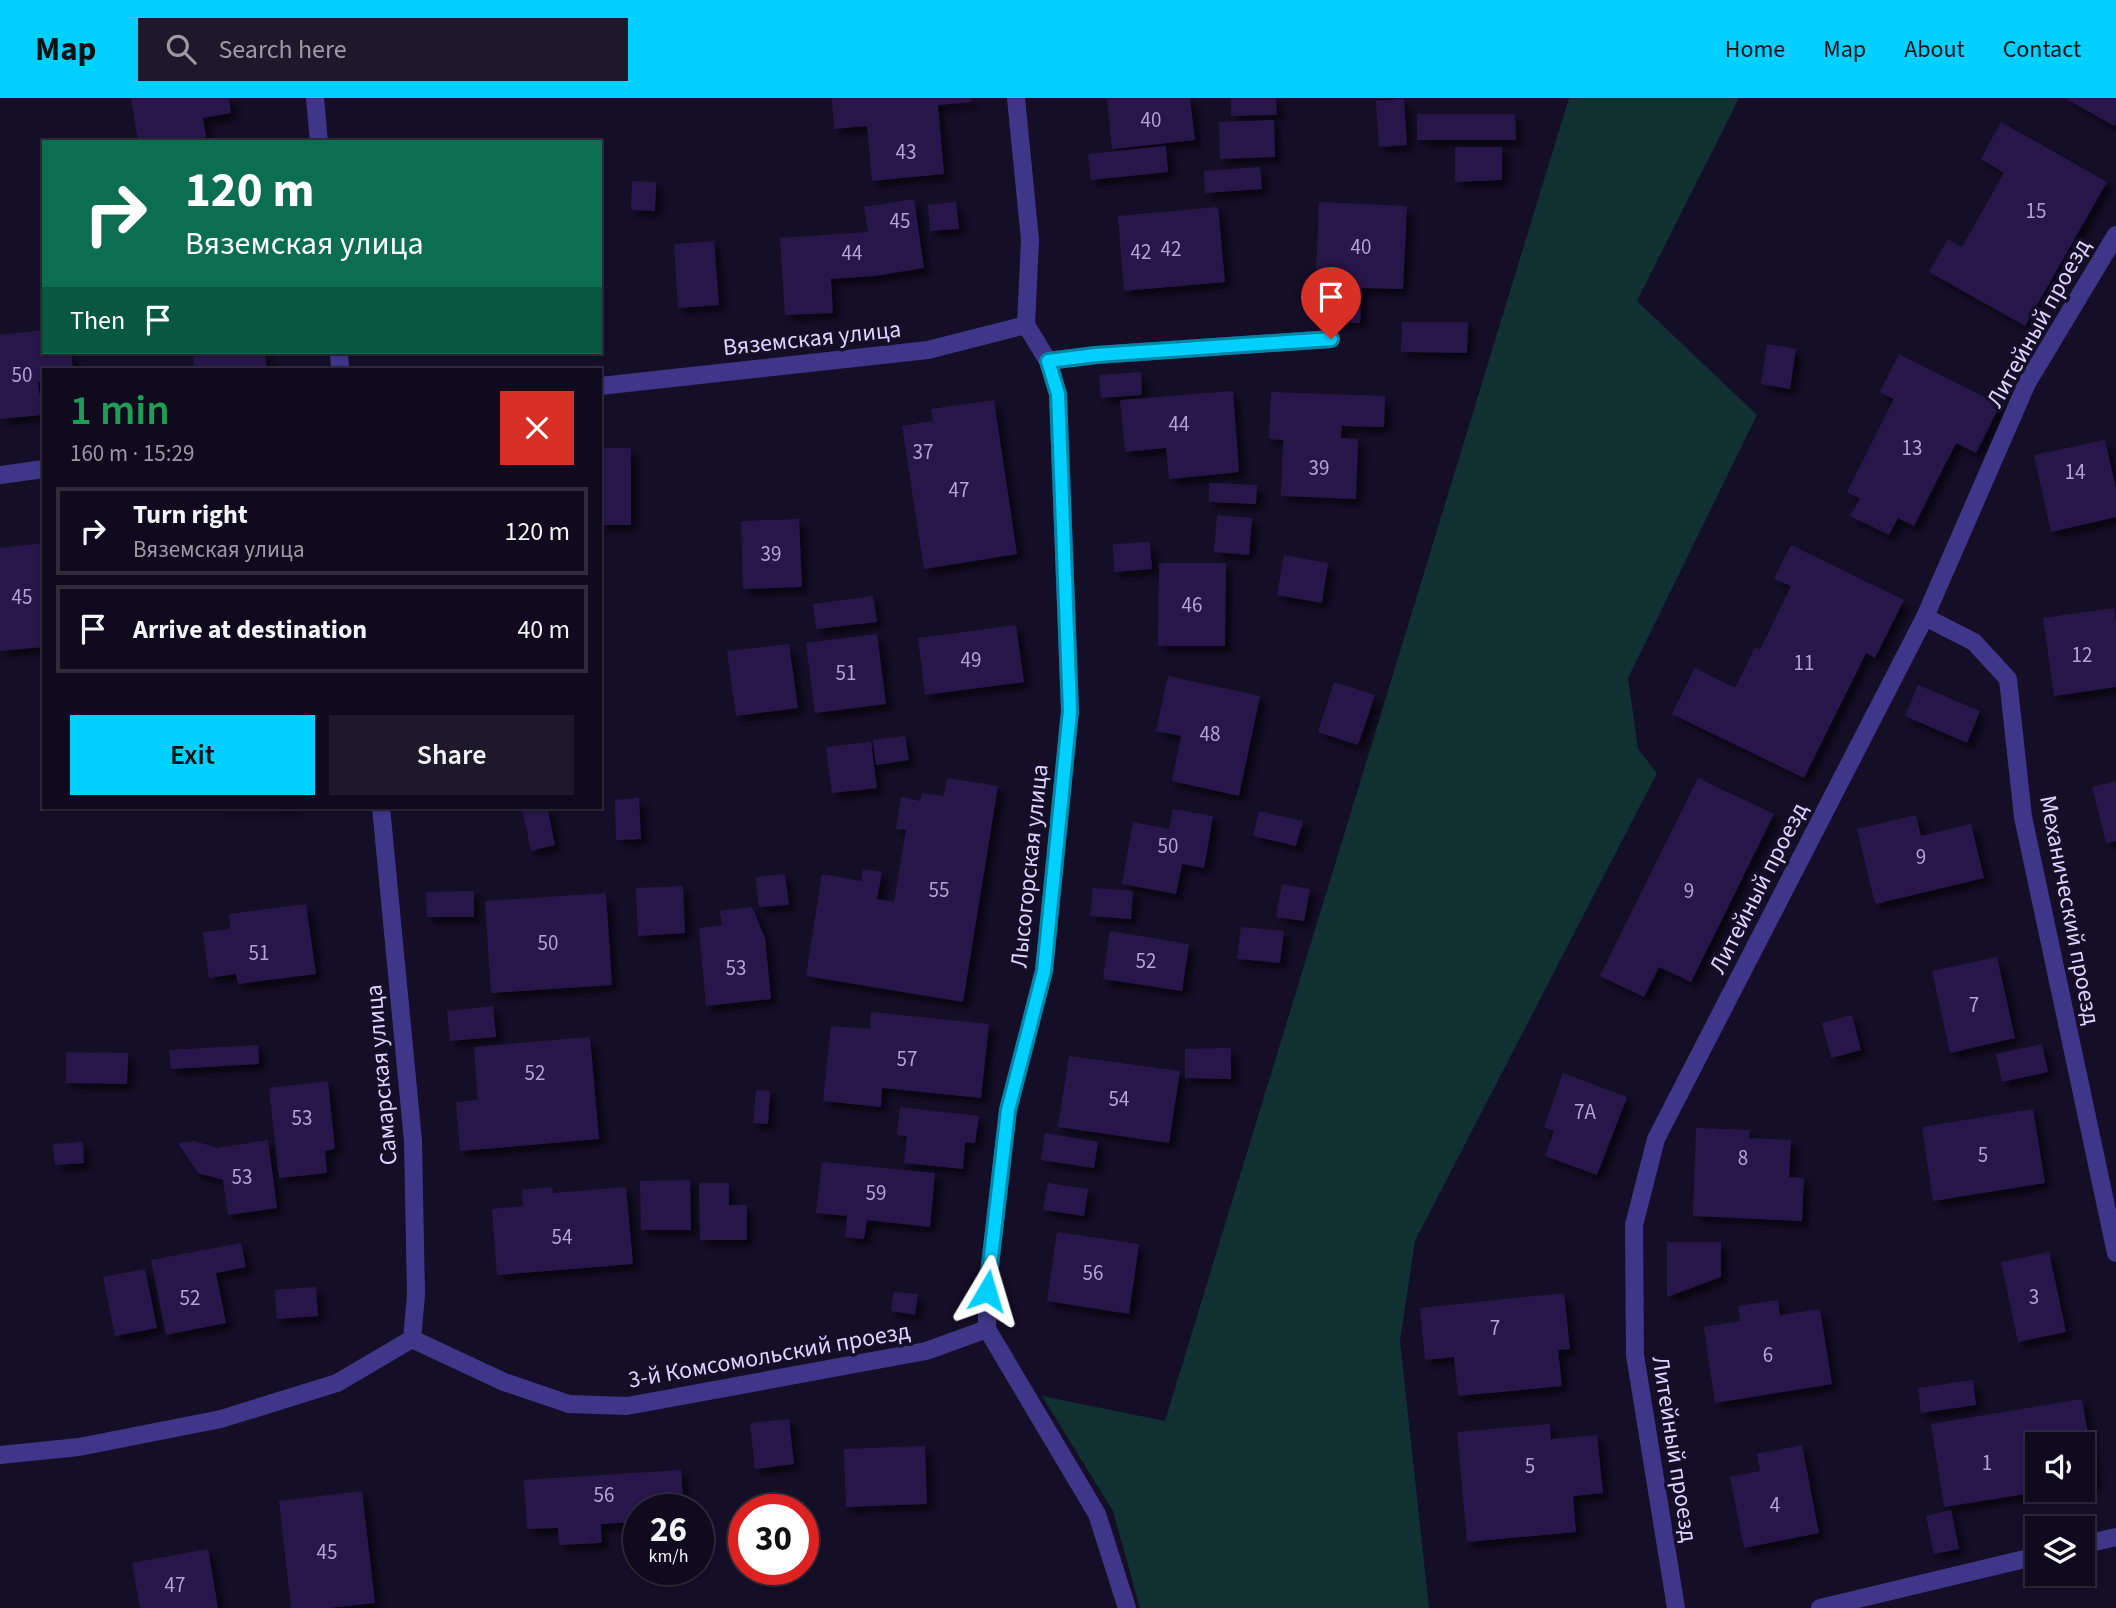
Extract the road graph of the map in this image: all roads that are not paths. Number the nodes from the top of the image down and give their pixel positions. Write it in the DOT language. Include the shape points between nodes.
graph roads {
  1 [pos="315,98"];
  2 [pos="1016,98"];
  3 [pos="319,140"];
  4 [pos="2116,235"];
  5 [pos="1026,325"];
  6 [pos="1331,339"];
  7 [pos="1048,361"];
  8 [pos="602,386"];
  9 [pos="42,469"];
  10 [pos="0,475"];
  11 [pos="1925,617"];
  12 [pos="381,809"];
  13 [pos="2116,1253"];
  14 [pos="987,1329"];
  15 [pos="412,1339"];
  16 [pos="0,1455"];
  17 [pos="2116,1537"];
  18 [pos="2095,1542"];
  19 [pos="2025,1559"];
  20 [pos="1127,1608"];
  21 [pos="1676,1608"];
  22 [pos="1820,1608"];
  1 -- 3 [label="street"];
  2 -- 5 [label="street" via="1030,240"];
  4 -- 11 [label="street, Литейный проезд" via="2027,383"];
  5 -- 7 [label="street, Лысогорская улица"];
  5 -- 8 [label="street, Вяземская улица" via="928,349"];
  6 -- 7 [label="street"];
  7 -- 14 [label="street, Лысогорская улица" via="1058,394 1070,711 1044,971 1008,1110 987,1291"];
  9 -- 10 [label="street"];
  11 -- 13 [label="street, Механический проезд" via="1974,642 2008,679 2024,817"];
  11 -- 21 [label="street, Литейный проезд" via="1656,1139 1634,1226 1635,1355"];
  12 -- 15 [label="street, Самарская улица" via="413,1141 416,1295"];
  14 -- 15 [label="street, 3-й Комсомольский проезд" via="926,1352 626,1406 569,1404 503,1382"];
  14 -- 20 [label="street" via="1097,1514"];
  15 -- 16 [label="street" via="337,1383 221,1419 79,1447"];
  17 -- 18 [label="street"];
  19 -- 22 [label="street"];
}
